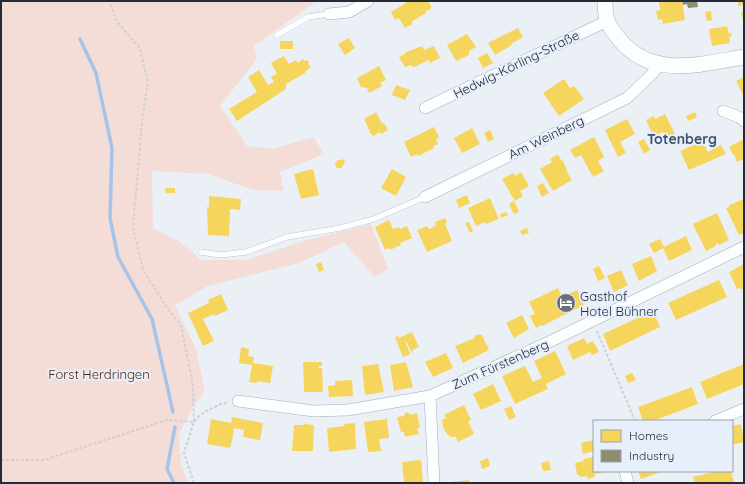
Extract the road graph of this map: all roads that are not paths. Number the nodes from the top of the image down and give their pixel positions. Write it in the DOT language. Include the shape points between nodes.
graph roads {
  1 [pos="368,1"];
  2 [pos="605,1"];
  3 [pos="329,14"];
  4 [pos="606,21"];
  5 [pos="277,35"];
  6 [pos="744,57"];
  7 [pos="659,65"];
  8 [pos="425,108"];
  9 [pos="723,111"];
  10 [pos="744,121"];
  11 [pos="425,197"];
  12 [pos="744,248"];
  13 [pos="201,252"];
  14 [pos="430,396"];
  15 [pos="238,401"];
  16 [pos="744,409"];
  17 [pos="717,420"];
  18 [pos="625,472"];
  19 [pos="434,483"];
  20 [pos="628,483"];
  1 -- 3 [label="street" via="349,12"];
  2 -- 4 [label="main road"];
  3 -- 5 [label="lane" via="308,17"];
  4 -- 7 [label="main road" via="626,46 640,58"];
  4 -- 8 [label="street, Hedwig-Körling-Straße"];
  6 -- 7 [label="main road" via="697,64"];
  7 -- 11 [label="street, Am Weinberg" via="627,98"];
  9 -- 10 [label="street"];
  11 -- 13 [label="lane" via="374,219 287,237 246,252 221,255"];
  12 -- 14 [label="street, Zum Fürstenberg"];
  14 -- 15 [label="street, Zum Fürstenberg" via="348,410 314,411"];
  14 -- 19 [label="street"];
  16 -- 17 [label="street"];
  18 -- 20 [label="street"];
}
